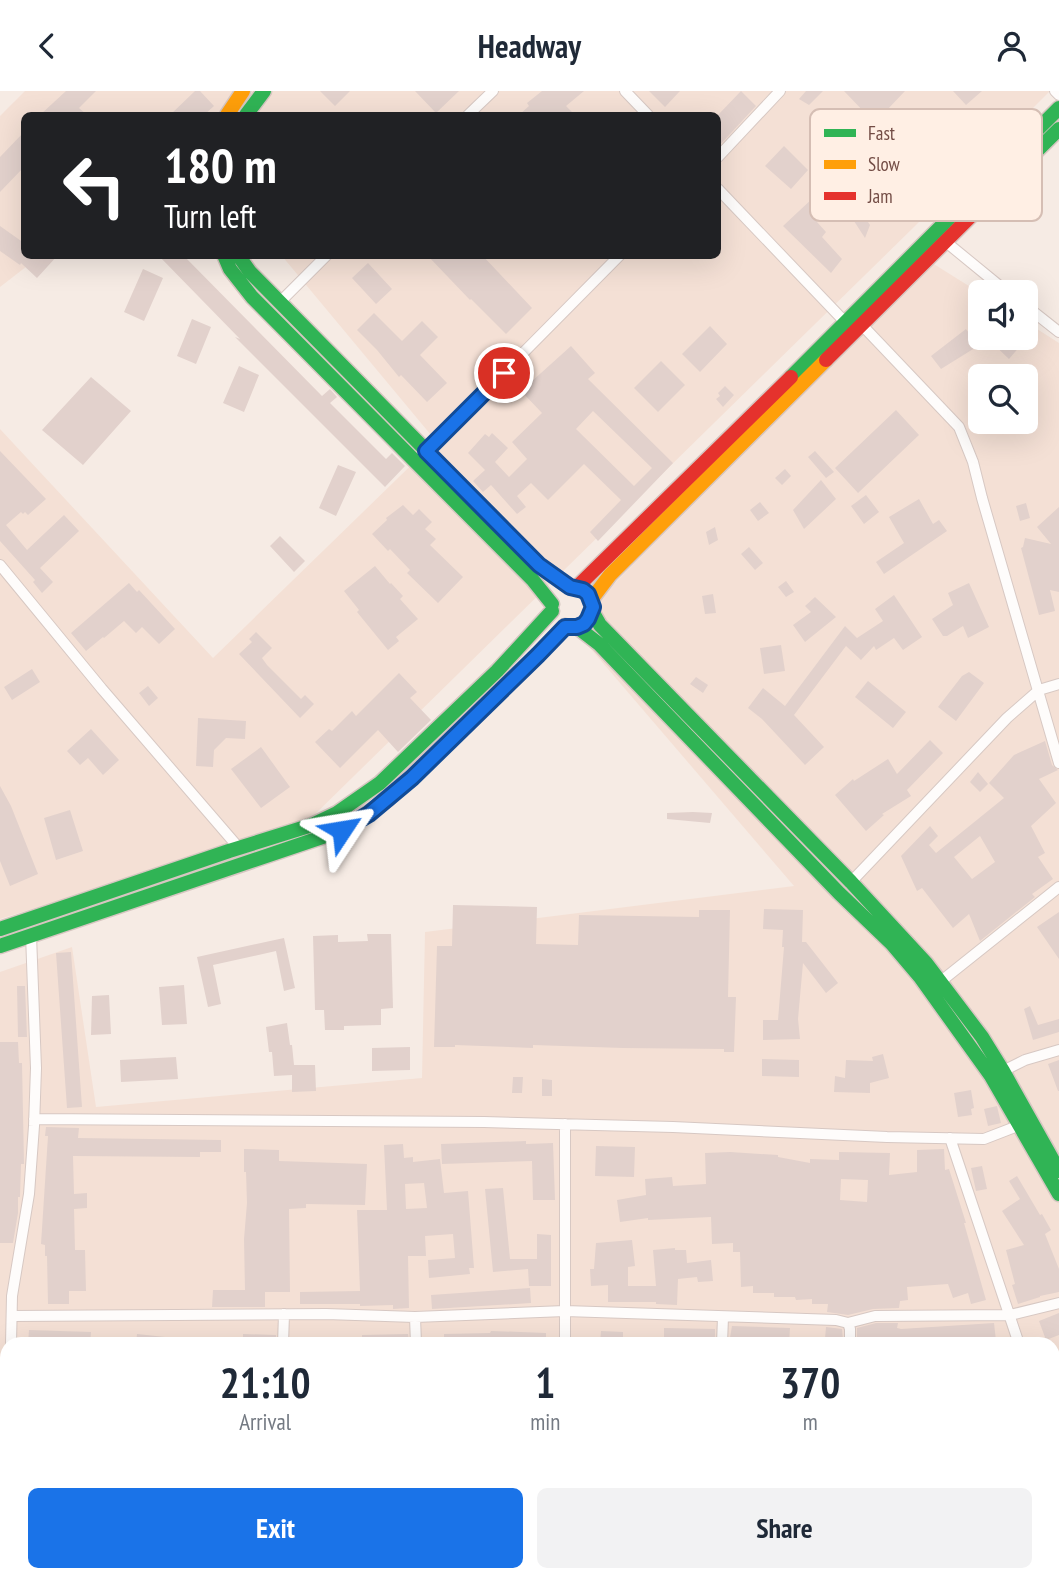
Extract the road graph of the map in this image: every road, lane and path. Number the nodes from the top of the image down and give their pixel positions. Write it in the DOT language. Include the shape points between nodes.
graph roads {
  1 [pos="243,91"];
  2 [pos="264,91"];
  3 [pos="493,91"];
  4 [pos="625,91"];
  5 [pos="780,91"];
  6 [pos="1055,91"];
  7 [pos="1059,95"];
  8 [pos="1059,108"];
  9 [pos="229,112"];
  10 [pos="248,112"];
  11 [pos="471,112"];
  12 [pos="645,112"];
  13 [pos="1042,125"];
  14 [pos="1059,129"];
  15 [pos="1042,146"];
  16 [pos="721,154"];
  17 [pos="721,192"];
  18 [pos="947,221"];
  19 [pos="967,221"];
  20 [pos="946,242"];
  21 [pos="226,259"];
  22 [pos="241,259"];
  23 [pos="323,259"];
  24 [pos="616,259"];
  25 [pos="992,280"];
  26 [pos="280,302"];
  27 [pos="1038,315"];
  28 [pos="846,323"];
  29 [pos="861,324"];
  30 [pos="1059,332"];
  31 [pos="426,451"];
  32 [pos="0,565"];
  33 [pos="573,587"];
  34 [pos="592,606"];
  35 [pos="552,608"];
  36 [pos="571,627"];
  37 [pos="1059,684"];
  38 [pos="1039,690"];
  39 [pos="1059,763"];
  40 [pos="239,848"];
  41 [pos="851,882"];
  42 [pos="1059,887"];
  43 [pos="0,929"];
  44 [pos="32,935"];
  45 [pos="0,946"];
  46 [pos="940,982"];
  47 [pos="1059,1050"];
  48 [pos="1003,1071"];
  49 [pos="34,1119"];
  50 [pos="565,1124"];
  51 [pos="1020,1125"];
  52 [pos="950,1138"];
  53 [pos="1059,1171"];
  54 [pos="1059,1194"];
  55 [pos="1059,1304"];
  56 [pos="565,1311"];
  57 [pos="284,1314"];
  58 [pos="1010,1315"];
  59 [pos="12,1316"];
  60 [pos="415,1317"];
  61 [pos="723,1317"];
  62 [pos="848,1323"];
  63 [pos="11,1337"];
  64 [pos="283,1337"];
  65 [pos="416,1337"];
  66 [pos="565,1337"];
  67 [pos="722,1337"];
  68 [pos="850,1337"];
  69 [pos="1017,1337"];
  1 -- 9 [label="main road"];
  2 -- 10 [label="main road"];
  3 -- 11 [label="street"];
  4 -- 12 [label="street"];
  5 -- 16 [label="street"];
  6 -- 7 [label="street"];
  8 -- 13 [label="main road"];
  14 -- 15 [label="main road"];
  17 -- 28 [label="street"];
  18 -- 28 [label="main road"];
  19 -- 20 [label="main road"];
  20 -- 25 [label="street"];
  20 -- 29 [label="main road"];
  21 -- 35 [label="main road" via="252,297 532,579"];
  22 -- 26 [label="main road"];
  23 -- 26 [label="street"];
  24 -- 31 [label="street"];
  26 -- 31 [label="main road"];
  27 -- 30 [label="street"];
  28 -- 33 [label="main road"];
  29 -- 34 [label="main road" via="610,575"];
  29 -- 38 [label="street" via="959,427"];
  31 -- 33 [label="main road" via="539,565"];
  32 -- 40 [label="street"];
  33 -- 34 [label="main road" via="583,590"];
  33 -- 35 [label="main road" via="558,592"];
  34 -- 36 [label="main road" via="584,624"];
  34 -- 41 [label="main road" via="600,625"];
  35 -- 36 [label="main road" via="559,623"];
  35 -- 40 [label="main road" via="497,671 380,783 312,825"];
  36 -- 44 [label="main road" via="412,778 342,830"];
  36 -- 51 [label="main road" via="599,644 892,944 984,1065"];
  37 -- 38 [label="street"];
  38 -- 39 [label="street"];
  38 -- 41 [label="street"];
  40 -- 43 [label="main road"];
  41 -- 46 [label="main road"];
  42 -- 46 [label="street"];
  44 -- 45 [label="main road"];
  44 -- 49 [label="street"];
  46 -- 48 [label="main road"];
  47 -- 48 [label="street"];
  48 -- 53 [label="main road"];
  49 -- 50 [label="street"];
  49 -- 59 [label="street"];
  50 -- 52 [label="street"];
  50 -- 56 [label="street"];
  51 -- 52 [label="street" via="984,1139"];
  51 -- 54 [label="main road"];
  52 -- 58 [label="street"];
  55 -- 58 [label="street"];
  56 -- 60 [label="street"];
  56 -- 61 [label="street"];
  56 -- 66 [label="street"];
  57 -- 59 [label="street"];
  57 -- 60 [label="street"];
  57 -- 64 [label="street"];
  58 -- 62 [label="street" via="875,1316"];
  58 -- 69 [label="street"];
  59 -- 63 [label="street"];
  60 -- 65 [label="street"];
  61 -- 62 [label="street"];
  61 -- 67 [label="street"];
  62 -- 68 [label="street"];
}
